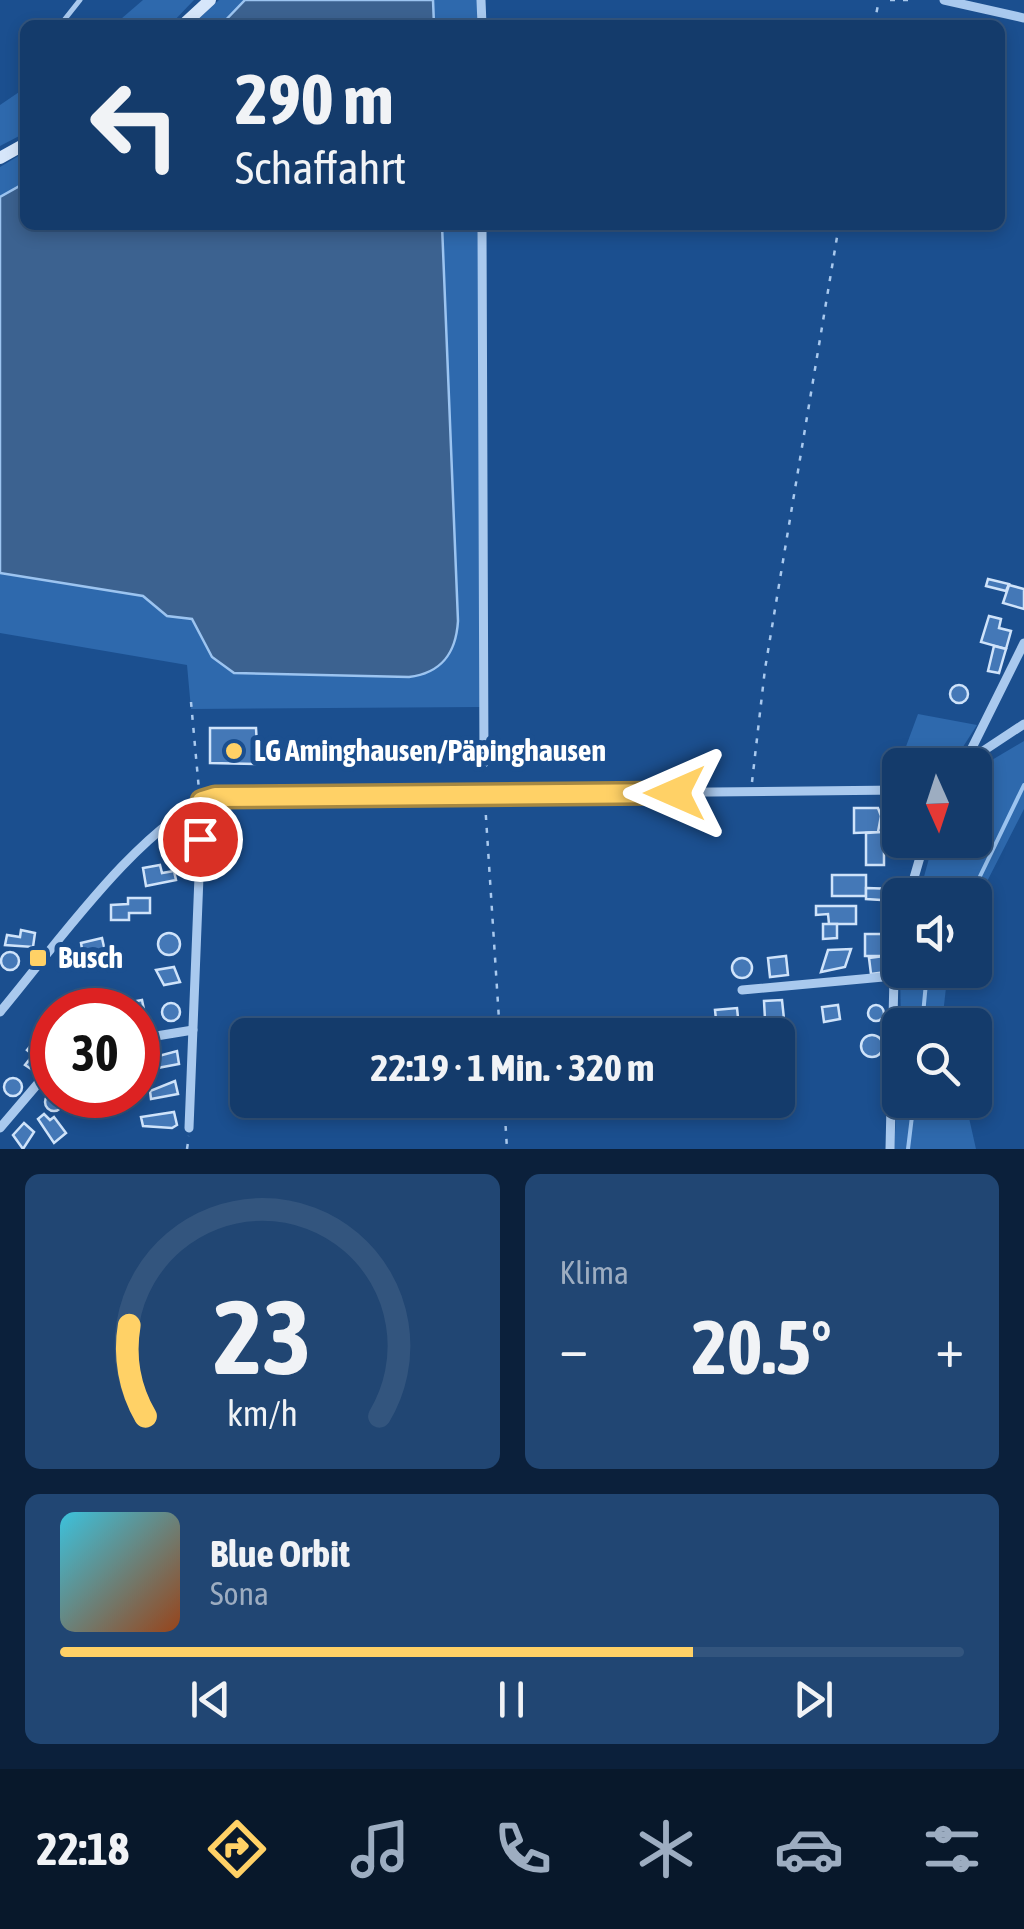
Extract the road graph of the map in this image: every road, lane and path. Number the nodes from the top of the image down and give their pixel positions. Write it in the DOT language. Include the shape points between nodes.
graph roads {
  1 [pos="80,0"];
  2 [pos="210,0"];
  3 [pos="890,0"];
  4 [pos="908,0"];
  5 [pos="944,0"];
  6 [pos="1024,18"];
  7 [pos="64,20"];
  8 [pos="188,20"];
  9 [pos="482,230"];
  10 [pos="838,230"];
  11 [pos="1024,644"];
  12 [pos="191,702"];
  13 [pos="1022,725"];
  14 [pos="971,748"];
  15 [pos="987,748"];
  16 [pos="484,763"];
  17 [pos="882,790"];
  18 [pos="484,793"];
  19 [pos="751,793"];
  20 [pos="202,801"];
  21 [pos="882,977"];
  22 [pos="894,988"];
  23 [pos="742,990"];
  24 [pos="0,1012"];
  25 [pos="499,1018"];
  26 [pos="193,1030"];
  27 [pos="160,1035"];
  28 [pos="30,1093"];
  29 [pos="505,1118"];
  30 [pos="0,1128"];
  31 [pos="189,1128"];
  32 [pos="187,1149"];
  33 [pos="507,1149"];
  34 [pos="890,1149"];
  1 -- 7 [label="lane"];
  2 -- 8 [label="street"];
  3 -- 4 [label="path"];
  5 -- 6 [label="street"];
  9 -- 16 [label="street"];
  10 -- 19 [label="path" via="765,669"];
  11 -- 14 [label="street"];
  12 -- 20 [label="path"];
  13 -- 15 [label="street"];
  17 -- 19 [label="street"];
  18 -- 19 [label="street"];
  18 -- 20 [label="street" via="254,794"];
  18 -- 25 [label="path"];
  20 -- 24 [label="street" via="129,860"];
  20 -- 26 [label="street"];
  21 -- 23 [label="street"];
  22 -- 34 [label="street"];
  26 -- 27 [label="street"];
  26 -- 31 [label="street"];
  28 -- 30 [label="street"];
  29 -- 33 [label="path"];
  31 -- 32 [label="path"];
}
